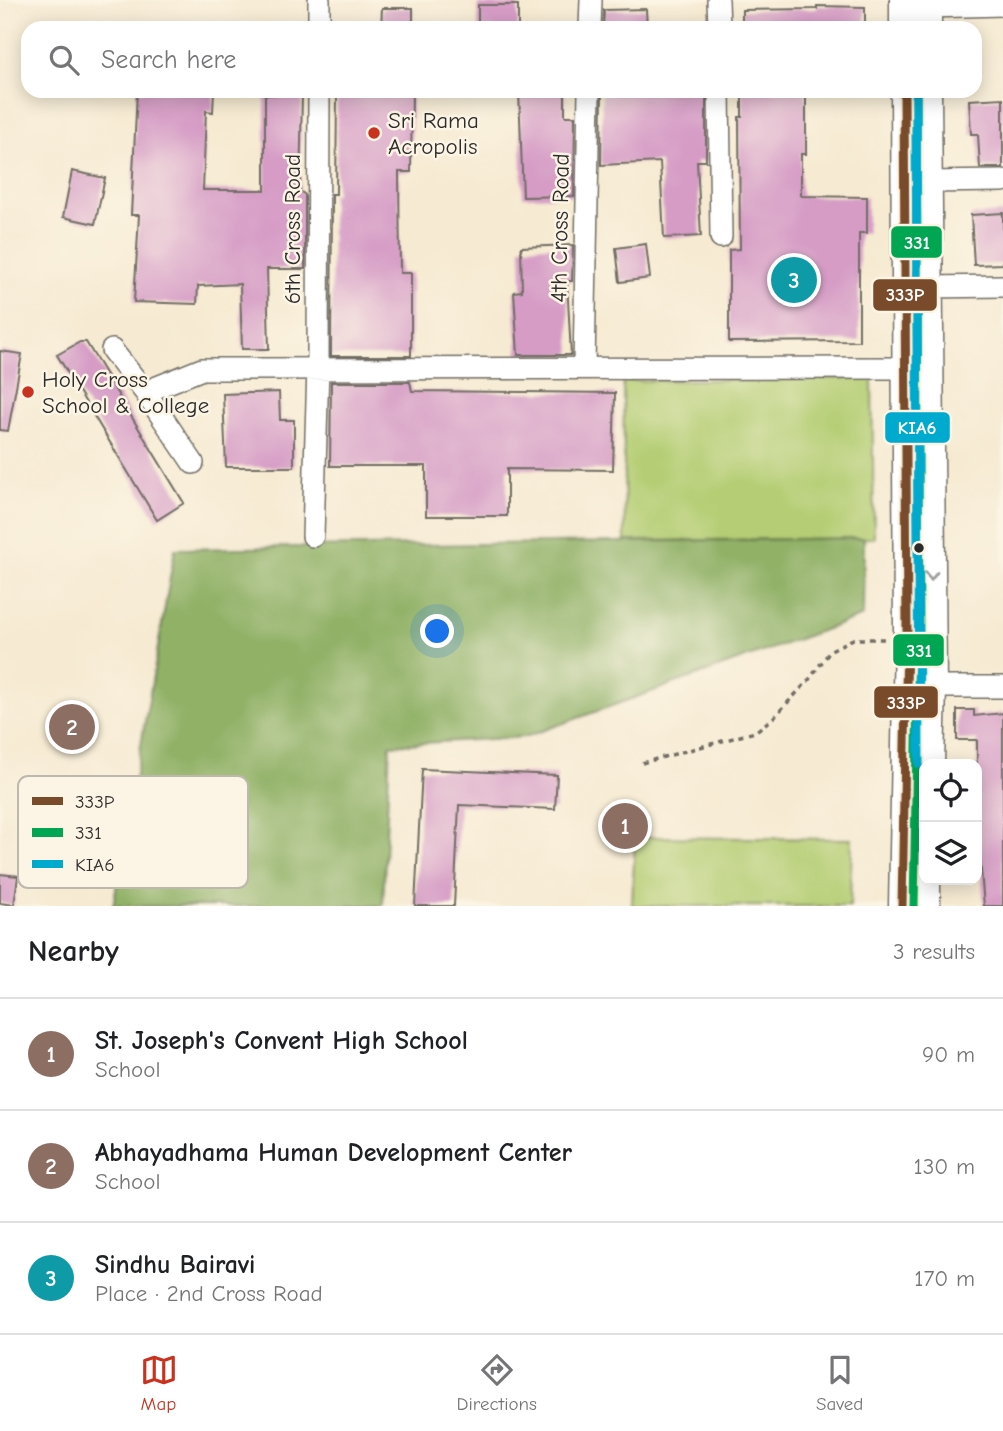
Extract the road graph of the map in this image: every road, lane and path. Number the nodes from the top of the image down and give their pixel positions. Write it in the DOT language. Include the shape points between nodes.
graph roads {
  1 [pos="319,0"];
  2 [pos="591,0"];
  3 [pos="718,0"];
  4 [pos="994,4"];
  5 [pos="922,9"];
  6 [pos="319,21"];
  7 [pos="590,21"];
  8 [pos="719,21"];
  9 [pos="319,98"];
  10 [pos="589,98"];
  11 [pos="719,98"];
  12 [pos="904,98"];
  13 [pos="928,98"];
  14 [pos="1003,181"];
  15 [pos="928,182"];
  16 [pos="721,237"];
  17 [pos="1003,286"];
  18 [pos="928,287"];
  19 [pos="112,350"];
  20 [pos="318,367"];
  21 [pos="584,367"];
  22 [pos="905,368"];
  23 [pos="145,391"];
  24 [pos="193,463"];
  25 [pos="313,537"];
  26 [pos="907,637"];
  27 [pos="920,687"];
  28 [pos="1003,687"];
  29 [pos="930,759"];
  30 [pos="642,762"];
  31 [pos="928,885"];
  32 [pos="902,906"];
  33 [pos="927,906"];
  1 -- 6 [label="street"];
  2 -- 7 [label="street"];
  3 -- 8 [label="street"];
  4 -- 5 [label="street"];
  9 -- 20 [label="street, 6th Cross Road"];
  10 -- 21 [label="street, 4th Cross Road"];
  11 -- 16 [label="street"];
  12 -- 22 [label="main road"];
  13 -- 15 [label="main road"];
  14 -- 15 [label="street"];
  15 -- 18 [label="main road"];
  17 -- 18 [label="street"];
  18 -- 27 [label="main road, one-way"];
  19 -- 23 [label="street"];
  20 -- 21 [label="street"];
  20 -- 23 [label="street" via="202,369"];
  20 -- 25 [label="street, 6th Cross Road"];
  21 -- 22 [label="street"];
  22 -- 26 [label="main road"];
  23 -- 24 [label="street"];
  26 -- 27 [label="main road"];
  26 -- 30 [label="path" via="853,639 831,650 800,690 755,732"];
  27 -- 28 [label="street"];
  27 -- 29 [label="main road"];
  27 -- 32 [label="main road"];
  31 -- 33 [label="main road"];
}
